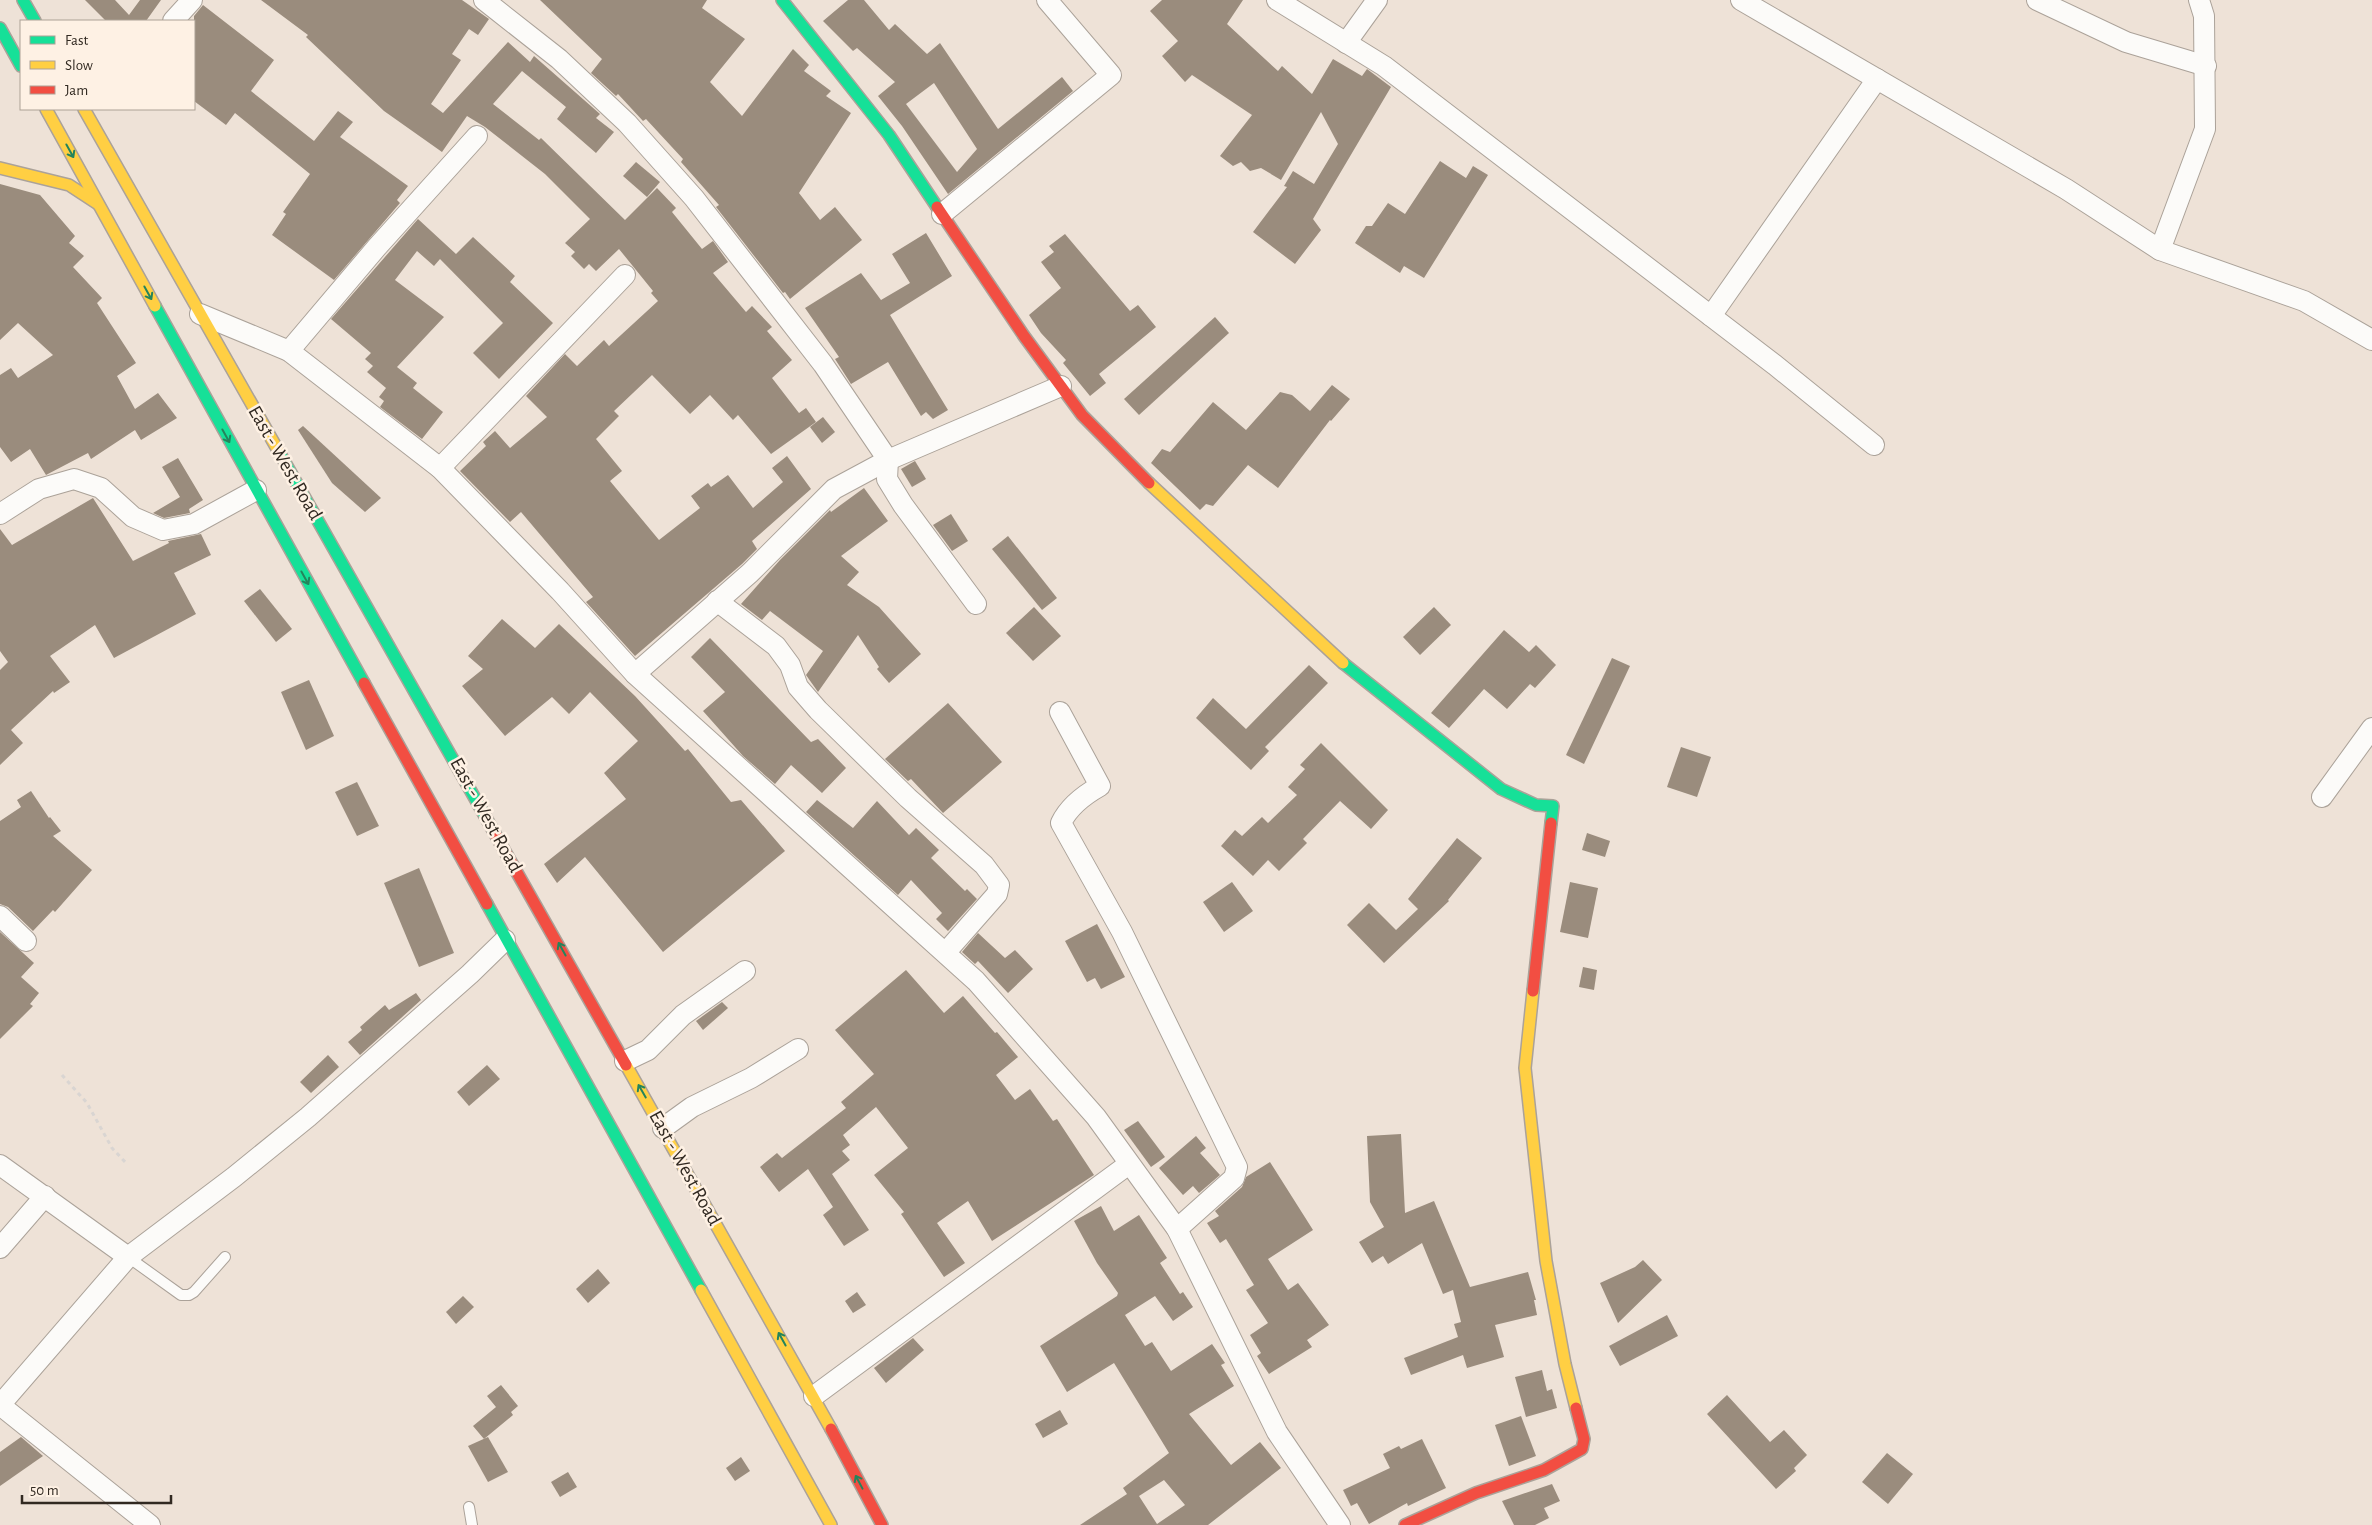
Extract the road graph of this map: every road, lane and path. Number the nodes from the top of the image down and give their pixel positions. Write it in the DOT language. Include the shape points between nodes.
graph roads {
  1 [pos="23,0"];
  2 [pos="192,0"];
  3 [pos="484,0"];
  4 [pos="782,0"];
  5 [pos="1047,0"];
  6 [pos="1277,0"];
  7 [pos="1377,0"];
  8 [pos="1741,0"];
  9 [pos="2037,0"];
  10 [pos="2199,0"];
  11 [pos="34,20"];
  12 [pos="174,20"];
  13 [pos="0,28"];
  14 [pos="1346,43"];
  15 [pos="20,64"];
  16 [pos="2206,66"];
  17 [pos="1877,79"];
  18 [pos="47,110"];
  19 [pos="90,112"];
  20 [pos="477,136"];
  21 [pos="0,168"];
  22 [pos="100,205"];
  23 [pos="942,214"];
  24 [pos="2160,250"];
  25 [pos="625,276"];
  26 [pos="200,314"];
  27 [pos="1711,316"];
  28 [pos="2372,340"];
  29 [pos="289,350"];
  30 [pos="1061,386"];
  31 [pos="1874,445"];
  32 [pos="888,460"];
  33 [pos="440,468"];
  34 [pos="256,490"];
  35 [pos="0,514"];
  36 [pos="717,602"];
  37 [pos="976,604"];
  38 [pos="636,674"];
  39 [pos="1060,712"];
  40 [pos="2372,728"];
  41 [pos="2322,797"];
  42 [pos="0,916"];
  43 [pos="505,940"];
  44 [pos="26,941"];
  45 [pos="946,952"];
  46 [pos="745,971"];
  47 [pos="798,1049"];
  48 [pos="625,1061"];
  49 [pos="62,1075"];
  50 [pos="663,1128"];
  51 [pos="126,1164"];
  52 [pos="1129,1164"];
  53 [pos="0,1165"];
  54 [pos="45,1196"];
  55 [pos="1177,1229"];
  56 [pos="0,1248"];
  57 [pos="128,1257"];
  58 [pos="225,1257"];
  59 [pos="814,1396"];
  60 [pos="0,1405"];
  61 [pos="469,1507"];
  62 [pos="827,1523"];
  63 [pos="150,1525"];
  64 [pos="472,1525"];
  65 [pos="882,1525"];
  66 [pos="1340,1525"];
  67 [pos="1405,1525"];
  1 -- 11 [label="main road"];
  2 -- 12 [label="street"];
  3 -- 32 [label="street" via="559,60 627,123 694,198 823,364"];
  4 -- 23 [label="main road" via="889,135"];
  5 -- 23 [label="street" via="1111,75"];
  6 -- 14 [label="street"];
  7 -- 14 [label="street"];
  8 -- 17 [label="street"];
  9 -- 16 [label="street" via="2126,42"];
  10 -- 16 [label="street" via="2204,16"];
  13 -- 15 [label="main road"];
  14 -- 27 [label="street" via="1384,66"];
  16 -- 24 [label="street" via="2205,129"];
  17 -- 24 [label="street" via="2066,189"];
  17 -- 27 [label="street"];
  18 -- 22 [label="main road, East - West Road, one-way"];
  19 -- 26 [label="main road, East - West Road"];
  20 -- 29 [label="street"];
  21 -- 22 [label="main road" via="69,185"];
  22 -- 34 [label="main road, East - West Road, one-way"];
  23 -- 30 [label="main road"];
  24 -- 28 [label="street" via="2304,301"];
  25 -- 33 [label="street"];
  26 -- 29 [label="street"];
  48 -- 26 [label="main road, East - West Road, one-way"];
  27 -- 31 [label="street"];
  29 -- 33 [label="street"];
  30 -- 32 [label="street"];
  30 -- 67 [label="main road" via="1082,415 1164,498 1349,668 1501,789 1536,805 1553,806 1525,1068 1546,1261 1565,1364 1584,1439 1582,1448 1567,1460 1532,1476 1475,1494"];
  32 -- 36 [label="street" via="834,489"];
  32 -- 37 [label="street" via="887,479"];
  33 -- 38 [label="street"];
  34 -- 35 [label="street" via="194,524 163,530 133,518 101,488 74,479 39,489"];
  34 -- 43 [label="main road, East - West Road, one-way"];
  36 -- 38 [label="street"];
  36 -- 45 [label="street" via="776,646 790,665 798,687 818,710 908,798 984,864 999,885 997,894"];
  38 -- 45 [label="street" via="768,796"];
  39 -- 55 [label="street" via="1100,786 1066,812 1061,823 1122,932 1237,1167 1234,1178"];
  40 -- 41 [label="street"];
  42 -- 44 [label="street"];
  43 -- 57 [label="street" via="301,1122"];
  43 -- 62 [label="main road, East - West Road"];
  45 -- 52 [label="street" via="976,981 1090,1110"];
  46 -- 48 [label="street" via="683,1015 648,1050"];
  47 -- 50 [label="street" via="751,1078 692,1107"];
  50 -- 48 [label="main road, East - West Road, one-way"];
  49 -- 51 [label="path" via="87,1103 112,1148"];
  59 -- 50 [label="main road, East - West Road, one-way"];
  52 -- 55 [label="street"];
  52 -- 59 [label="street"];
  53 -- 54 [label="street"];
  54 -- 56 [label="street"];
  54 -- 57 [label="street"];
  55 -- 66 [label="street" via="1277,1432"];
  57 -- 58 [label="lane" via="181,1294 189,1295"];
  57 -- 60 [label="street"];
  65 -- 59 [label="main road, East - West Road, one-way"];
  60 -- 63 [label="street"];
  61 -- 64 [label="lane"];
}
